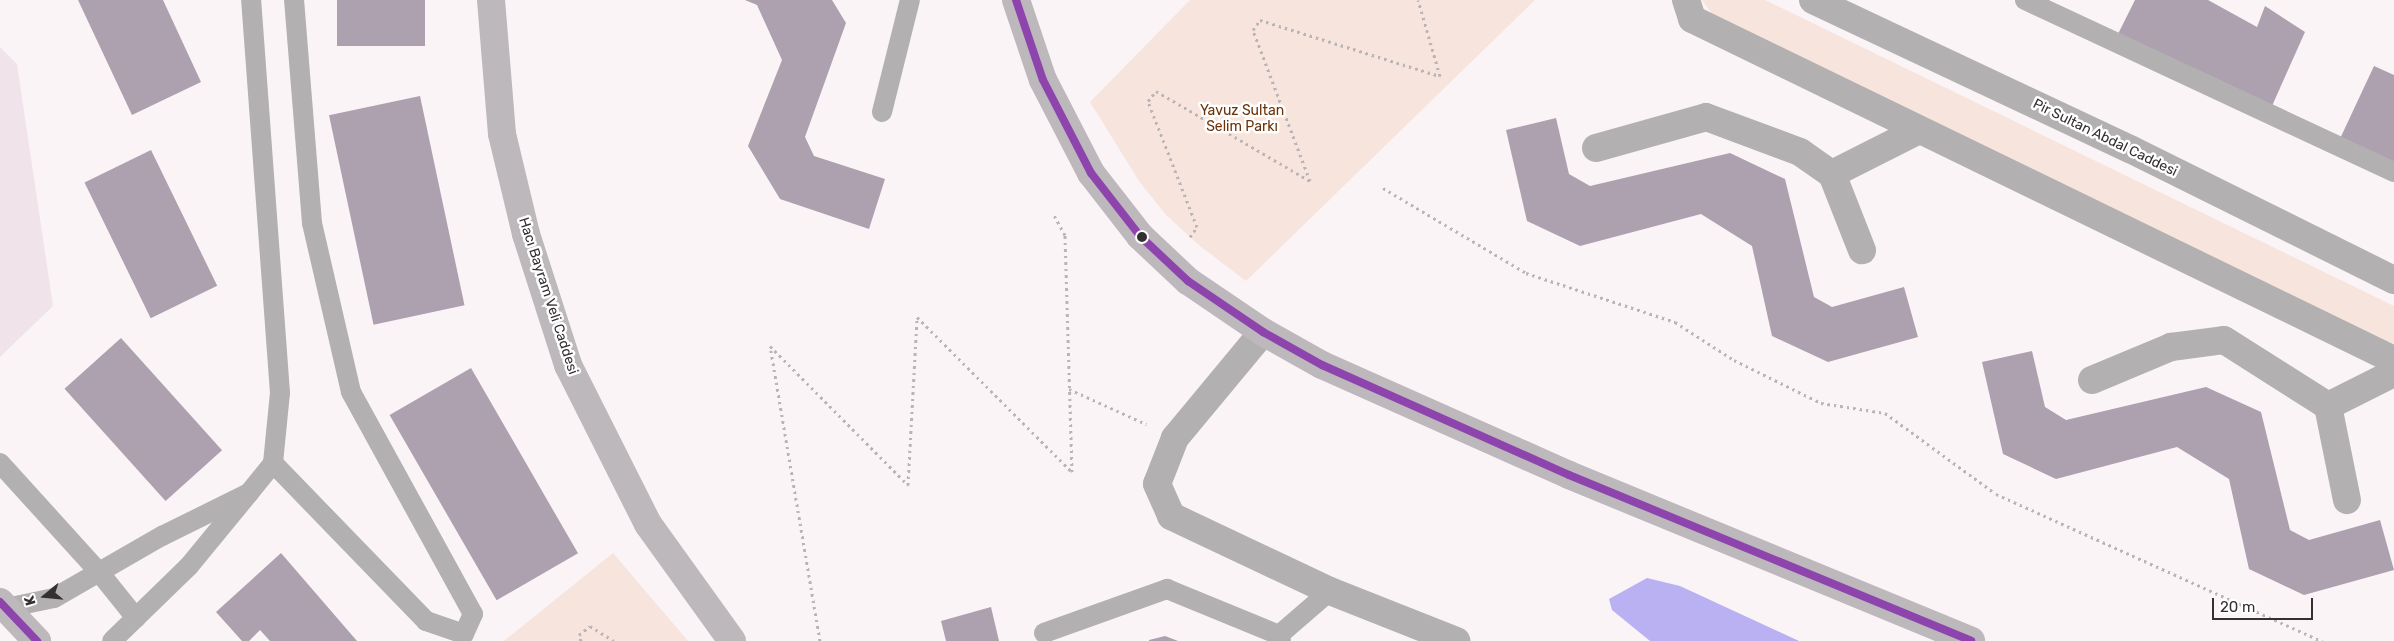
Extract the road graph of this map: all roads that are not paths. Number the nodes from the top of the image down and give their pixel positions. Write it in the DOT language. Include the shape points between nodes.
graph roads {
  1 [pos="251,0"];
  2 [pos="294,0"];
  3 [pos="491,0"];
  4 [pos="910,0"];
  5 [pos="1016,0"];
  6 [pos="1686,0"];
  7 [pos="1813,0"];
  8 [pos="2025,0"];
  9 [pos="882,112"];
  10 [pos="1919,130"];
  11 [pos="1596,148"];
  12 [pos="2394,172"];
  13 [pos="1832,174"];
  14 [pos="1862,250"];
  15 [pos="2394,280"];
  16 [pos="1263,332"];
  17 [pos="2394,360"];
  18 [pos="2394,373"];
  19 [pos="2092,380"];
  20 [pos="2328,406"];
  21 [pos="0,463"];
  22 [pos="273,463"];
  23 [pos="249,493"];
  24 [pos="2347,500"];
  25 [pos="99,572"];
  26 [pos="1330,591"];
  27 [pos="3,605"];
  28 [pos="136,618"];
  29 [pos="1044,633"];
  30 [pos="1280,638"];
  31 [pos="37,641"];
  32 [pos="112,641"];
  33 [pos="732,641"];
  34 [pos="1456,641"];
  35 [pos="1970,641"];
  1 -- 22 [label="lane" via="280,393"];
  2 -- 22 [label="lane" via="312,223 351,392 473,614 464,634 426,620"];
  3 -- 33 [label="street, Hacı Bayram Veli Caddesi" via="502,134 526,234 568,365 648,524"];
  4 -- 9 [label="lane"];
  5 -- 16 [label="street" via="1043,80 1091,173 1140,236 1188,281"];
  6 -- 10 [label="street" via="1692,19"];
  7 -- 15 [label="street, Pir Sultan Abdal Caddesi" via="2130,149"];
  8 -- 12 [label="lane"];
  10 -- 13 [label="street"];
  10 -- 17 [label="street"];
  11 -- 13 [label="street" via="1706,117 1800,152"];
  13 -- 14 [label="street"];
  16 -- 26 [label="street" via="1176,438 1157,484 1171,516"];
  16 -- 35 [label="street" via="1322,365 1569,475"];
  18 -- 20 [label="street"];
  19 -- 20 [label="street" via="2172,347 2224,340"];
  20 -- 24 [label="street"];
  21 -- 25 [label="lane"];
  22 -- 23 [label="lane"];
  23 -- 25 [label="lane"];
  23 -- 28 [label="lane" via="189,566"];
  25 -- 27 [label="lane" via="54,598"];
  25 -- 28 [label="lane"];
  26 -- 30 [label="lane"];
  26 -- 34 [label="street"];
  27 -- 31 [label="street"];
  28 -- 32 [label="lane"];
  29 -- 30 [label="lane" via="1167,589"];
}
